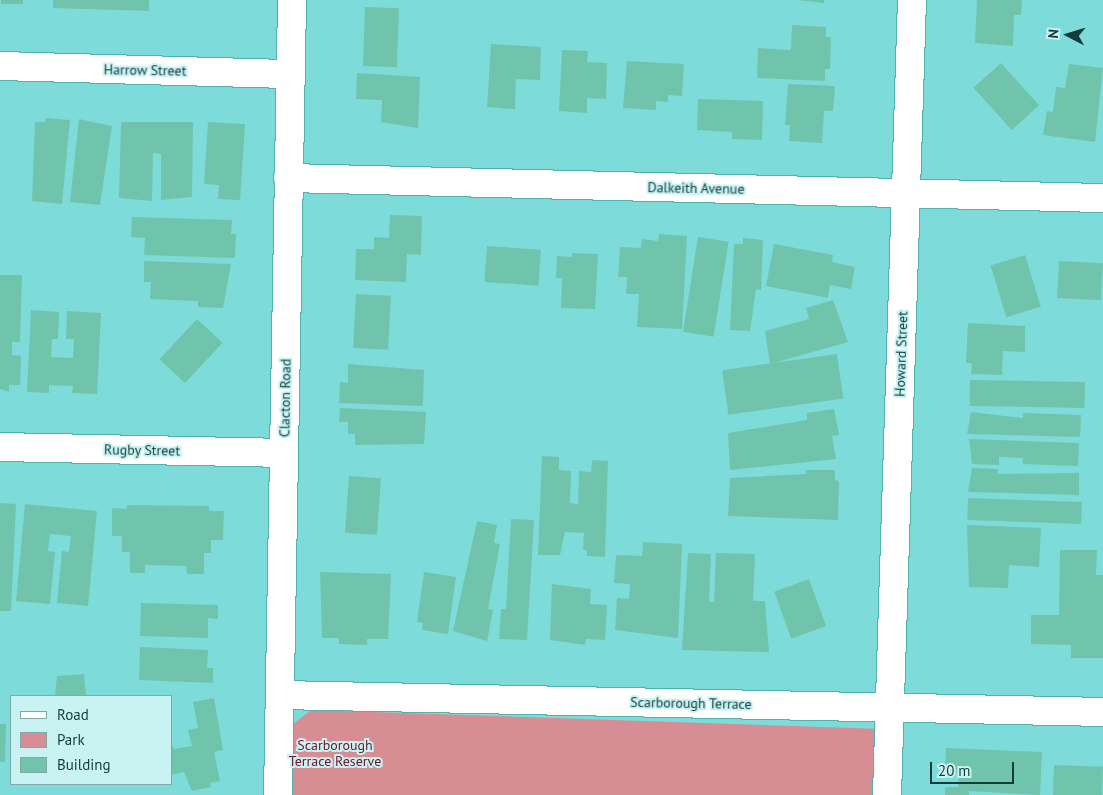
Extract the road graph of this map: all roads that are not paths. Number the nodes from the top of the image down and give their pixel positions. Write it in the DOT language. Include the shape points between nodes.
graph roads {
  1 [pos="292,0"];
  2 [pos="912,0"];
  3 [pos="0,66"];
  4 [pos="291,74"];
  5 [pos="288,178"];
  6 [pos="907,194"];
  7 [pos="1103,198"];
  8 [pos="0,447"];
  9 [pos="284,453"];
  10 [pos="280,695"];
  11 [pos="890,707"];
  12 [pos="1103,712"];
  13 [pos="278,795"];
  14 [pos="887,795"];
  1 -- 4 [label="street, Clacton Road"];
  2 -- 6 [label="street, Howard Street"];
  3 -- 4 [label="street, Harrow Street"];
  4 -- 5 [label="street, Clacton Road"];
  5 -- 6 [label="street, Dalkeith Avenue"];
  5 -- 9 [label="street, Clacton Road"];
  6 -- 7 [label="street, Dalkeith Avenue"];
  6 -- 11 [label="street, Howard Street"];
  8 -- 9 [label="street, Rugby Street"];
  9 -- 10 [label="street, Clacton Road"];
  10 -- 11 [label="street, Scarborough Terrace"];
  10 -- 13 [label="street, Clacton Road"];
  11 -- 12 [label="street, Scarborough Terrace"];
  11 -- 14 [label="street, Howard Street"];
}
